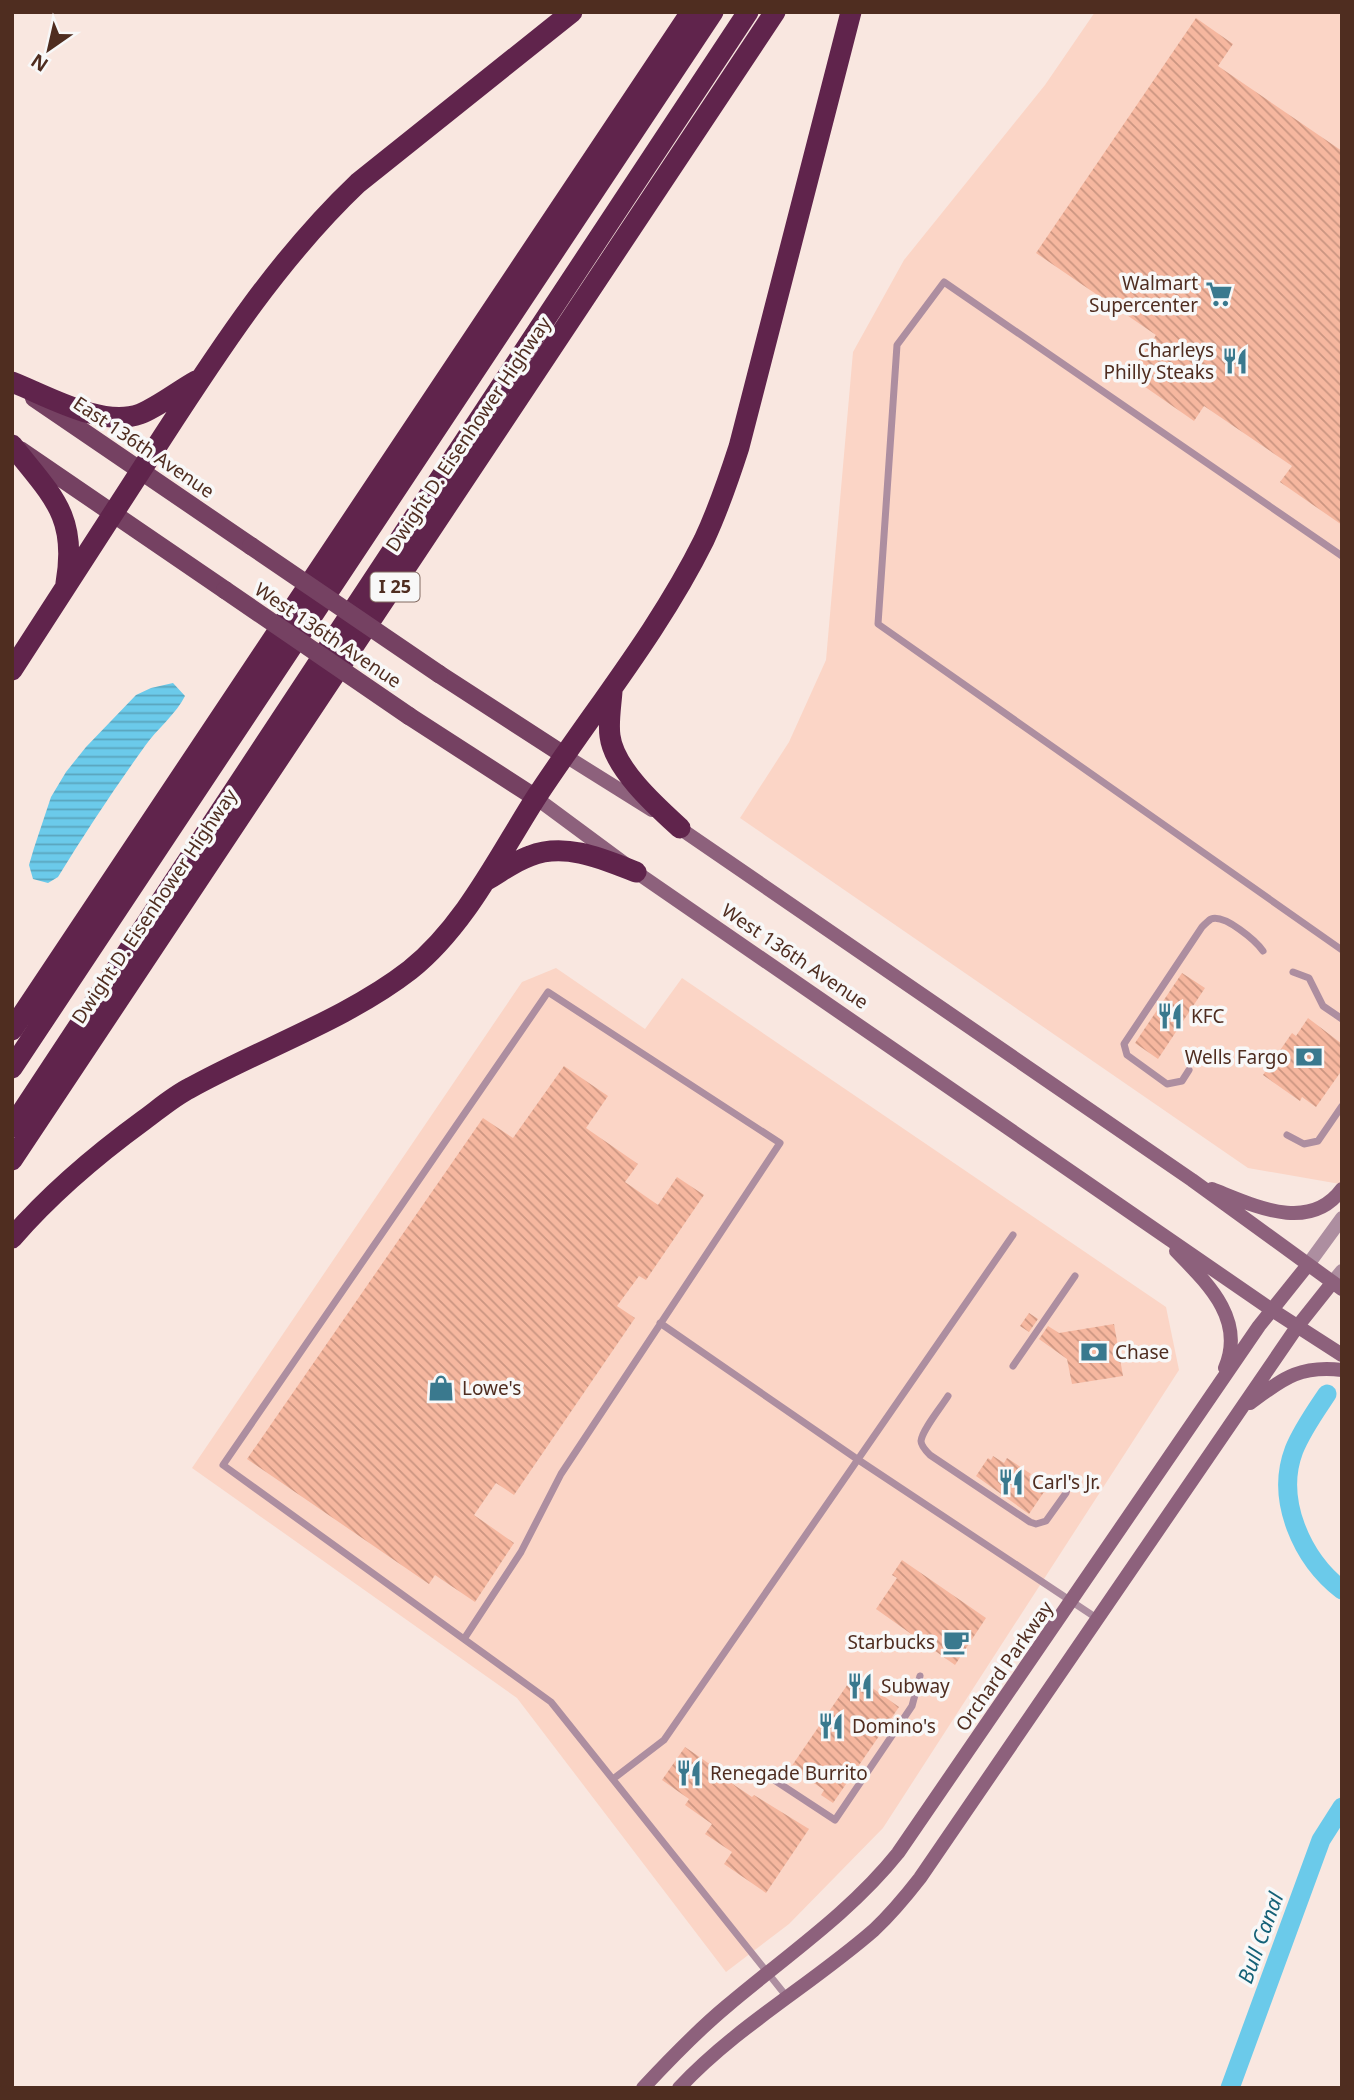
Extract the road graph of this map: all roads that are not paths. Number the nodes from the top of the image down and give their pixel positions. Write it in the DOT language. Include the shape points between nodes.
graph roads {
  1 [pos="572,12"];
  2 [pos="691,12"];
  3 [pos="713,12"];
  4 [pos="748,12"];
  5 [pos="775,12"];
  6 [pos="851,12"];
  7 [pos="200,379"];
  8 [pos="12,383"];
  9 [pos="12,445"];
  10 [pos="141,470"];
  11 [pos="113,514"];
  12 [pos="251,546"];
  13 [pos="1342,556"];
  14 [pos="65,588"];
  15 [pos="12,670"];
  16 [pos="612,690"];
  17 [pos="564,755"];
  18 [pos="536,798"];
  19 [pos="680,828"];
  20 [pos="636,872"];
  21 [pos="482,883"];
  22 [pos="1342,950"];
  23 [pos="1263,951"];
  24 [pos="1293,972"];
  25 [pos="1342,1019"];
  26 [pos="12,1030"];
  27 [pos="12,1068"];
  28 [pos="1189,1070"];
  29 [pos="1342,1106"];
  30 [pos="12,1127"];
  31 [pos="1287,1135"];
  32 [pos="12,1160"];
  33 [pos="1192,1180"];
  34 [pos="1342,1189"];
  35 [pos="1342,1217"];
  36 [pos="1158,1232"];
  37 [pos="1013,1235"];
  38 [pos="12,1238"];
  39 [pos="1307,1266"];
  40 [pos="1342,1270"];
  41 [pos="1074,1276"];
  42 [pos="1337,1286"];
  43 [pos="1272,1310"];
  44 [pos="660,1323"];
  45 [pos="1297,1327"];
  46 [pos="1342,1356"];
  47 [pos="1013,1366"];
  48 [pos="1342,1370"];
  49 [pos="1216,1391"];
  50 [pos="948,1396"];
  51 [pos="1240,1410"];
  52 [pos="857,1459"];
  53 [pos="1071,1476"];
  54 [pos="1073,1602"];
  55 [pos="1099,1619"];
  56 [pos="464,1639"];
  57 [pos="920,1676"];
  58 [pos="765,1774"];
  59 [pos="613,1779"];
  60 [pos="768,1973"];
  61 [pos="787,1997"];
  62 [pos="643,2088"];
  63 [pos="679,2088"];
  1 -- 7 [label="highway" via="327,212 264,286"];
  2 -- 26 [label="highway"];
  3 -- 27 [label="highway"];
  4 -- 30 [label="highway"];
  5 -- 32 [label="highway, Dwight D. Eisenhower Highway / I 25"];
  6 -- 16 [label="highway" via="723,497 678,586"];
  7 -- 8 [label="highway" via="141,414 115,418"];
  7 -- 10 [label="highway"];
  8 -- 10 [label="main road, East 136th Avenue"];
  9 -- 11 [label="main road"];
  9 -- 14 [label="highway" via="65,519 70,543"];
  10 -- 11 [label="highway"];
  10 -- 12 [label="main road, East 136th Avenue"];
  11 -- 14 [label="highway"];
  11 -- 18 [label="main road, West 136th Avenue, bridge"];
  12 -- 17 [label="main road, West 136th Avenue, bridge"];
  13 -- 22 [label="lane" via="944,282 897,345 878,624"];
  14 -- 15 [label="highway"];
  16 -- 17 [label="highway"];
  16 -- 19 [label="highway" via="610,736 617,756"];
  17 -- 18 [label="highway"];
  17 -- 19 [label="main road, West 136th Avenue"];
  18 -- 20 [label="main road, West 136th Avenue"];
  18 -- 21 [label="highway"];
  19 -- 33 [label="main road, West 136th Avenue"];
  20 -- 21 [label="highway" via="589,855 555,851 531,855"];
  20 -- 36 [label="main road, West 136th Avenue"];
  21 -- 38 [label="highway" via="449,930 409,970 357,1004 187,1089 68,1180"];
  23 -- 28 [label="lane" via="1231,924 1211,919 1124,1044 1127,1055 1167,1084 1182,1081"];
  24 -- 25 [label="lane" via="1309,978 1322,1006"];
  29 -- 31 [label="lane" via="1318,1141 1304,1144"];
  33 -- 34 [label="main road" via="1255,1206 1293,1214 1324,1206"];
  33 -- 39 [label="main road, West 136th Avenue"];
  35 -- 39 [label="street, Orchard Parkway"];
  36 -- 43 [label="main road, West 136th Avenue"];
  36 -- 49 [label="main road" via="1218,1298 1229,1319 1232,1349"];
  37 -- 52 [label="lane"];
  39 -- 42 [label="main road, West 136th Avenue"];
  39 -- 43 [label="main road, Orchard Parkway"];
  40 -- 42 [label="street"];
  41 -- 47 [label="lane"];
  42 -- 45 [label="main road"];
  43 -- 45 [label="main road, West 136th Avenue"];
  43 -- 49 [label="main road, Orchard Parkway"];
  44 -- 52 [label="lane"];
  44 -- 56 [label="lane" via="561,1474 521,1552"];
  44 -- 56 [label="lane" via="780,1143 548,992 223,1465"];
  45 -- 46 [label="main road, West 136th Avenue"];
  45 -- 51 [label="main road"];
  48 -- 51 [label="main road" via="1313,1368 1293,1375"];
  49 -- 54 [label="main road, Orchard Parkway"];
  50 -- 53 [label="lane" via="923,1434 924,1448 1030,1522 1046,1521 1066,1493"];
  51 -- 55 [label="main road"];
  52 -- 54 [label="lane"];
  52 -- 59 [label="lane" via="664,1740"];
  54 -- 55 [label="lane"];
  54 -- 60 [label="main road, Orchard Parkway" via="877,1879"];
  55 -- 61 [label="main road" via="920,1878 875,1929"];
  56 -- 59 [label="lane" via="551,1702"];
  57 -- 58 [label="lane" via="912,1706 835,1820"];
  59 -- 60 [label="lane"];
  60 -- 61 [label="lane"];
  60 -- 62 [label="main road, Orchard Parkway" via="681,2048"];
  61 -- 63 [label="main road" via="722,2046"];
}
